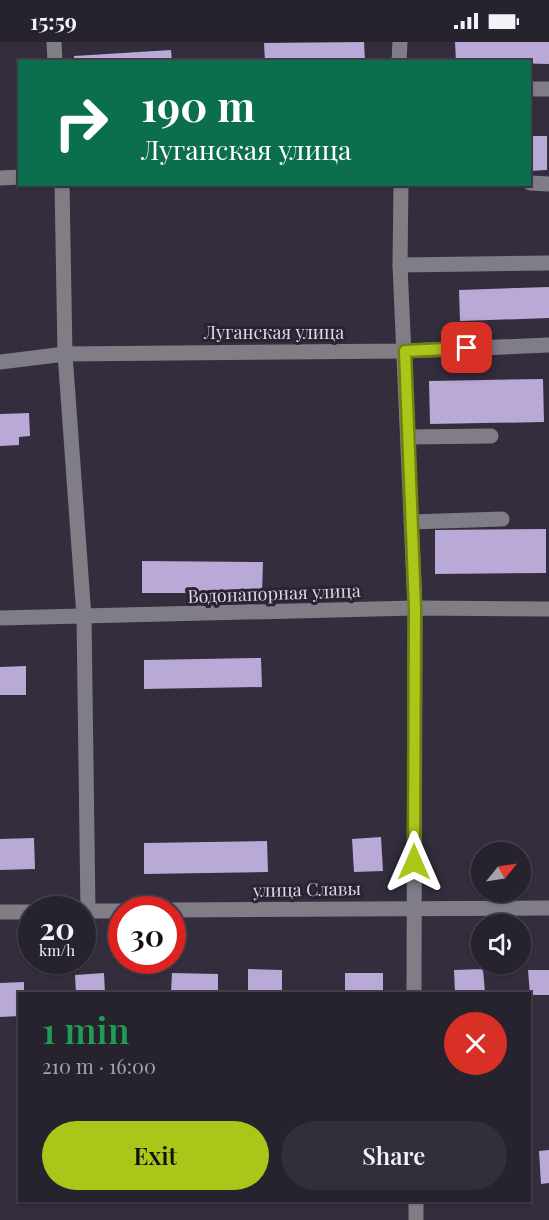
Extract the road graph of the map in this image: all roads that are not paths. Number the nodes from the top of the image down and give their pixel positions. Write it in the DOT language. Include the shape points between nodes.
graph roads {
  1 [pos="54,42"];
  2 [pos="400,42"];
  3 [pos="55,60"];
  4 [pos="399,60"];
  5 [pos="549,88"];
  6 [pos="531,89"];
  7 [pos="18,177"];
  8 [pos="0,178"];
  9 [pos="531,183"];
  10 [pos="549,184"];
  11 [pos="62,186"];
  12 [pos="401,186"];
  13 [pos="549,263"];
  14 [pos="400,265"];
  15 [pos="549,345"];
  16 [pos="405,351"];
  17 [pos="65,354"];
  18 [pos="0,362"];
  19 [pos="491,436"];
  20 [pos="408,437"];
  21 [pos="501,519"];
  22 [pos="411,522"];
  23 [pos="415,608"];
  24 [pos="549,609"];
  25 [pos="84,617"];
  26 [pos="0,618"];
  27 [pos="85,896"];
  28 [pos="414,908"];
  29 [pos="549,908"];
  30 [pos="186,910"];
  31 [pos="0,912"];
  32 [pos="18,912"];
  33 [pos="414,992"];
  34 [pos="416,1202"];
  35 [pos="416,1220"];
  1 -- 3 [label="street"];
  2 -- 4 [label="street"];
  5 -- 6 [label="street"];
  7 -- 8 [label="street"];
  9 -- 10 [label="street"];
  11 -- 17 [label="street"];
  12 -- 14 [label="street"];
  13 -- 14 [label="street"];
  14 -- 16 [label="street"];
  15 -- 16 [label="street, Луганская улица"];
  16 -- 17 [label="street, Луганская улица"];
  16 -- 20 [label="street"];
  17 -- 18 [label="street, Луганская улица"];
  17 -- 25 [label="street"];
  19 -- 20 [label="street"];
  20 -- 22 [label="street"];
  21 -- 22 [label="street"];
  22 -- 23 [label="street"];
  23 -- 24 [label="street, Водонапорная улица"];
  23 -- 25 [label="street, Водонапорная улица"];
  23 -- 28 [label="street"];
  25 -- 26 [label="street, Водонапорная улица"];
  25 -- 27 [label="street"];
  28 -- 29 [label="street, улица Славы"];
  28 -- 30 [label="street, улица Славы"];
  28 -- 33 [label="street"];
  31 -- 32 [label="street"];
  34 -- 35 [label="street"];
}
